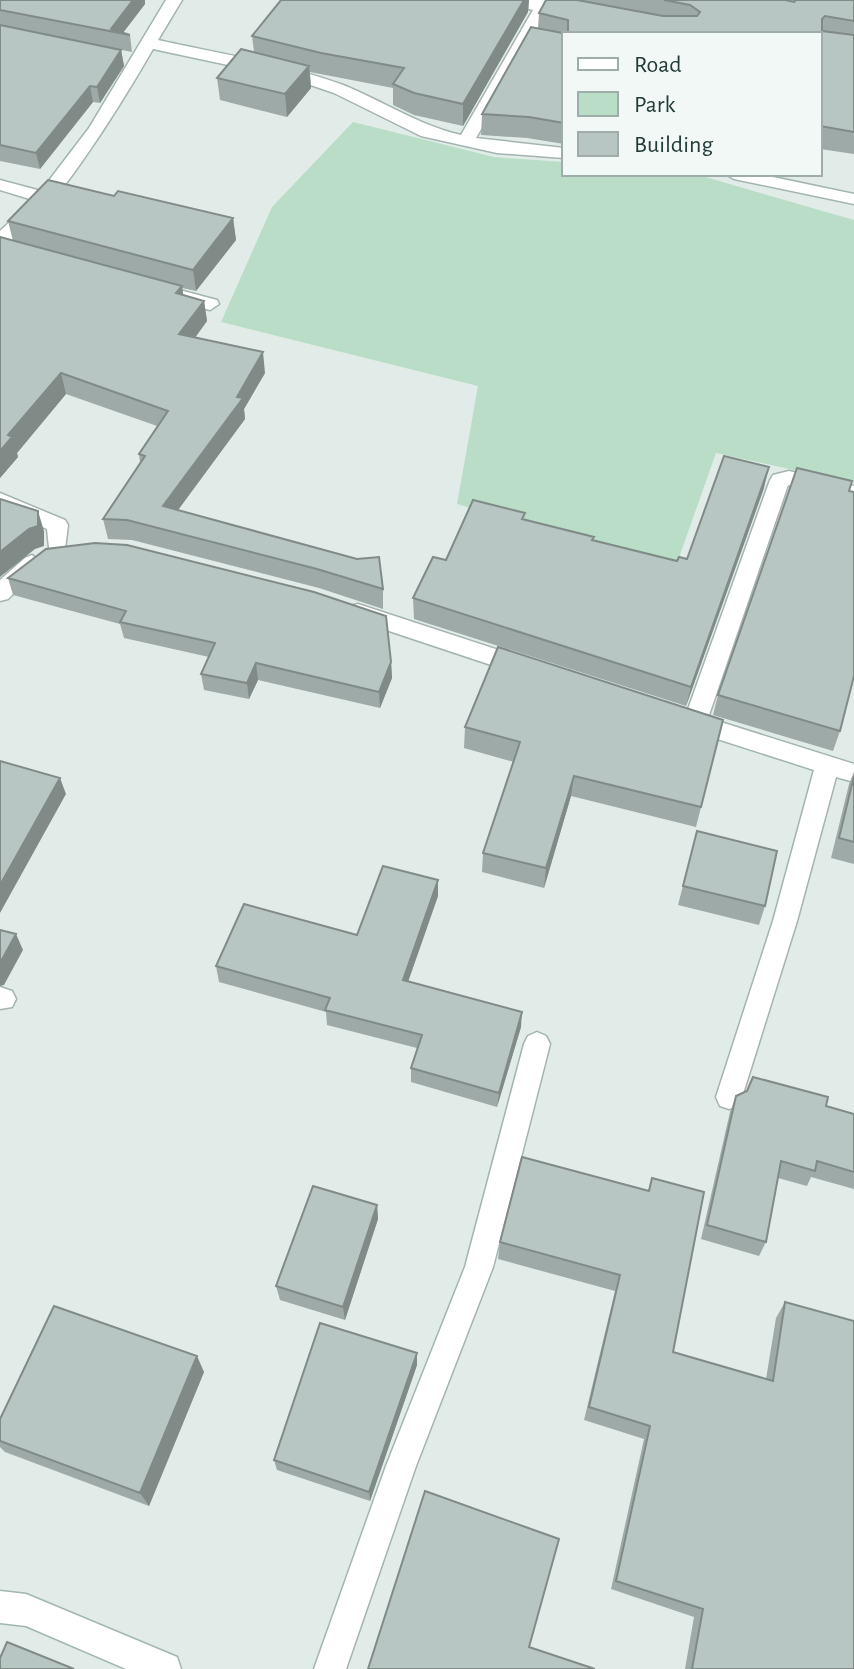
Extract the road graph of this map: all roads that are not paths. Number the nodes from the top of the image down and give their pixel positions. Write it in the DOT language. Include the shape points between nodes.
graph roads {
  1 [pos="174,0"];
  2 [pos="503,0"];
  3 [pos="544,3"];
  4 [pos="585,14"];
  5 [pos="149,43"];
  6 [pos="465,142"];
  7 [pos="562,153"];
  8 [pos="744,176"];
  9 [pos="0,185"];
  10 [pos="42,197"];
  11 [pos="854,199"];
  12 [pos="5,246"];
  13 [pos="150,288"];
  14 [pos="210,304"];
  15 [pos="854,493"];
  16 [pos="0,500"];
  17 [pos="85,550"];
  18 [pos="57,552"];
  19 [pos="0,593"];
  20 [pos="333,603"];
  21 [pos="539,672"];
  22 [pos="667,714"];
  23 [pos="695,723"];
  24 [pos="827,766"];
  25 [pos="854,773"];
  26 [pos="537,1044"];
  27 [pos="729,1097"];
  28 [pos="0,1607"];
  29 [pos="165,1669"];
  30 [pos="330,1669"];
  1 -- 5 [label="street"];
  2 -- 3 [label="street"];
  3 -- 4 [label="street"];
  3 -- 6 [label="street" via="530,41"];
  5 -- 6 [label="street" via="297,75 427,132"];
  5 -- 10 [label="street" via="131,60 90,139"];
  6 -- 7 [label="street"];
  8 -- 11 [label="street"];
  9 -- 10 [label="street"];
  10 -- 12 [label="street"];
  13 -- 14 [label="street"];
  15 -- 23 [label="street" via="789,478 778,483"];
  16 -- 18 [label="street" via="58,525"];
  17 -- 18 [label="street"];
  18 -- 19 [label="street" via="33,562"];
  20 -- 21 [label="street"];
  22 -- 23 [label="street"];
  23 -- 24 [label="street"];
  24 -- 25 [label="street"];
  24 -- 27 [label="street"];
  26 -- 30 [label="street" via="479,1267"];
  28 -- 29 [label="street" via="26,1610"];
}
